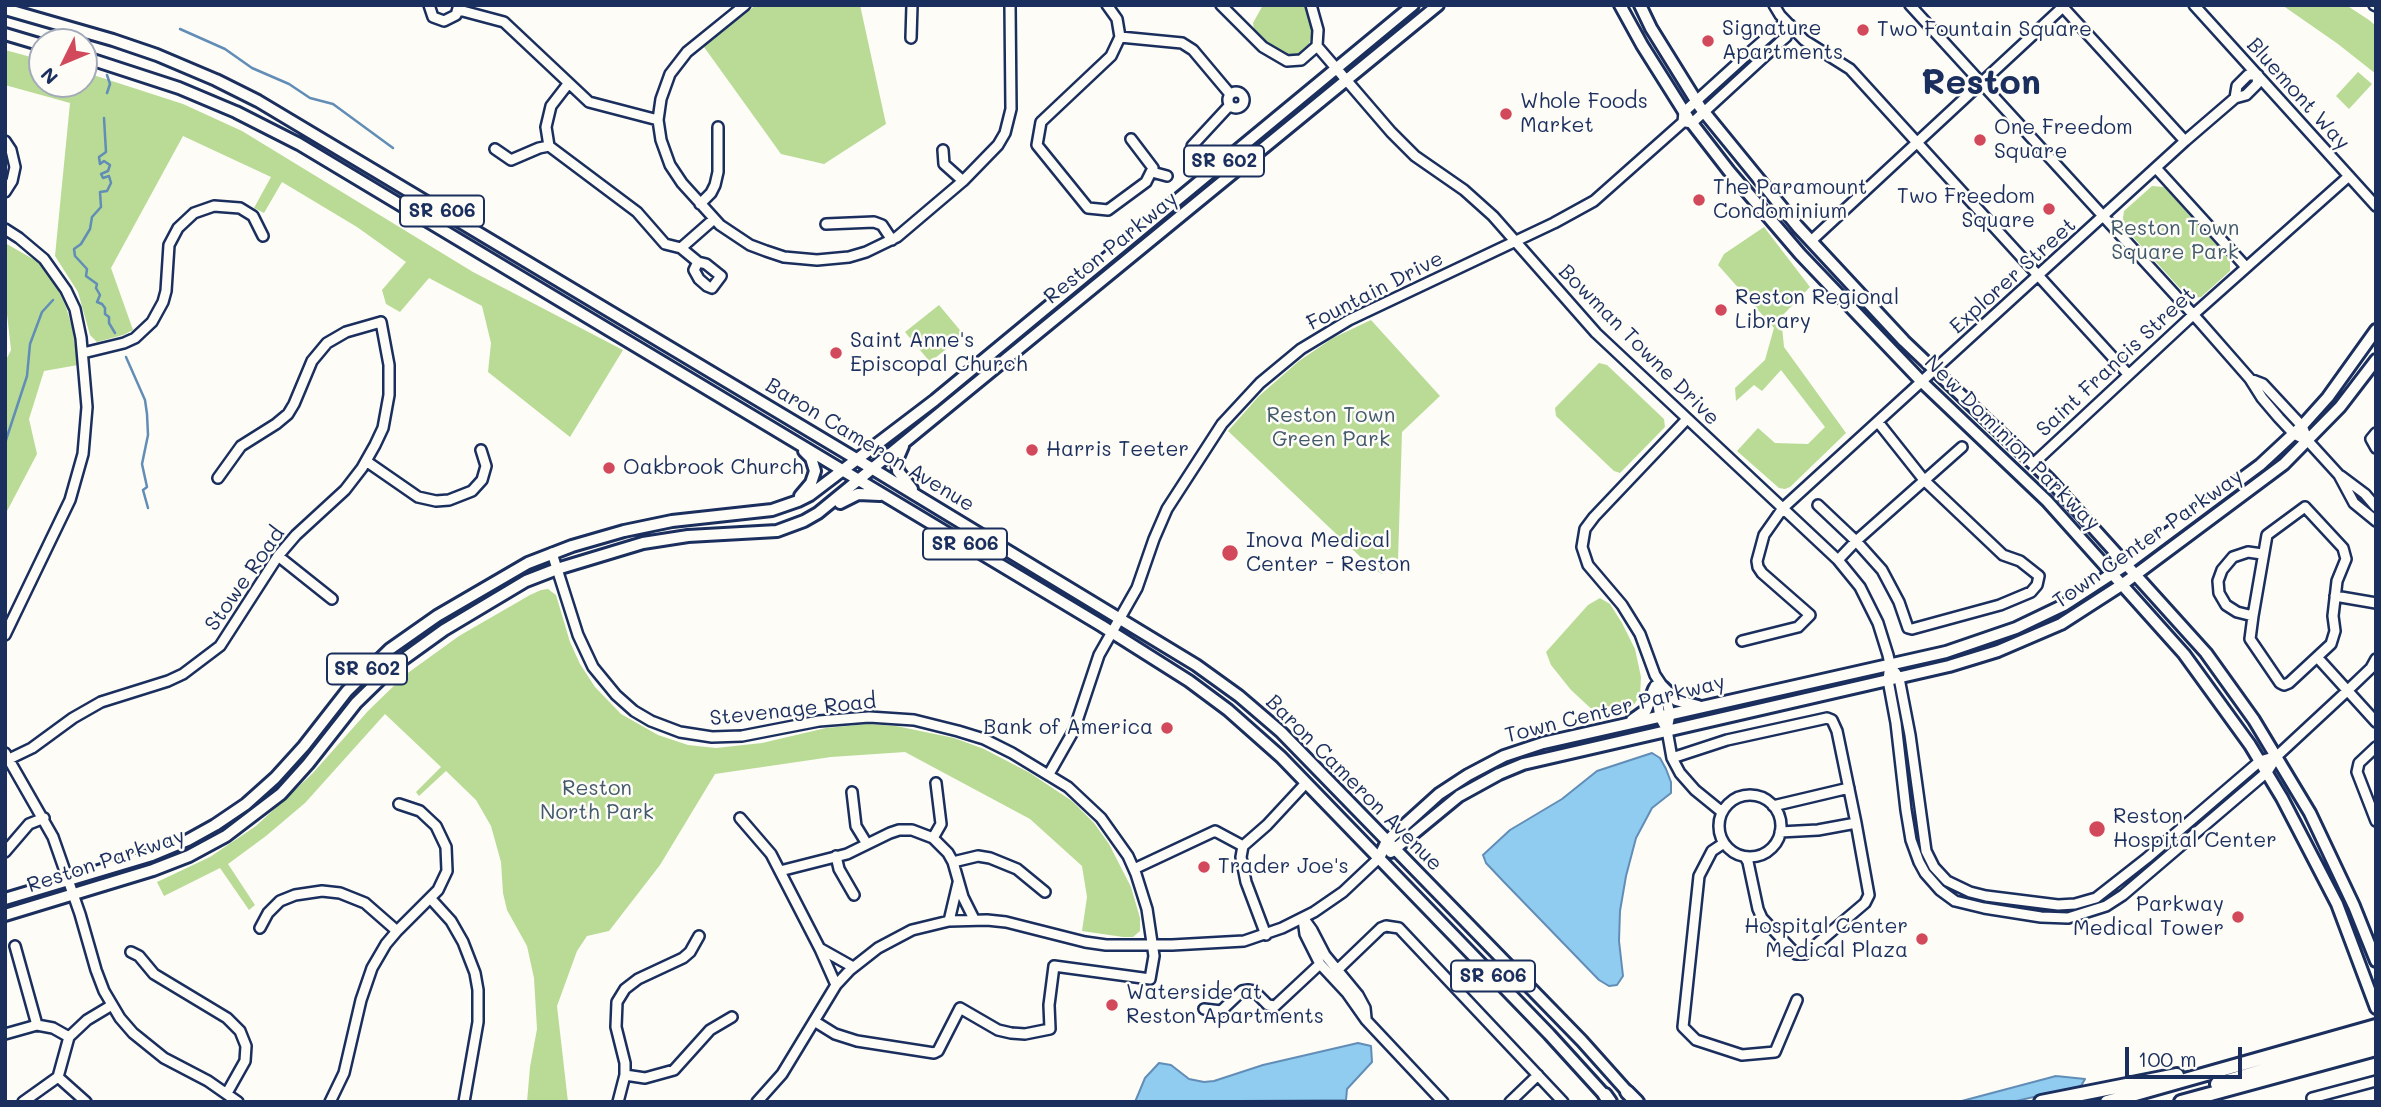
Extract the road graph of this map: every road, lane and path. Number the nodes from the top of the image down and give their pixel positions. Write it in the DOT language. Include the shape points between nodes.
graph roads {
  1 [pos="429,5"];
  2 [pos="745,5"];
  3 [pos="912,5"];
  4 [pos="1010,5"];
  5 [pos="1107,5"];
  6 [pos="1221,5"];
  7 [pos="1311,5"];
  8 [pos="1413,5"];
  9 [pos="1438,5"];
  10 [pos="1620,5"];
  11 [pos="1640,5"];
  12 [pos="1774,5"];
  13 [pos="1910,5"];
  14 [pos="2194,5"];
  15 [pos="2063,6"];
  16 [pos="459,7"];
  17 [pos="5,9"];
  18 [pos="1790,25"];
  19 [pos="5,34"];
  20 [pos="911,37"];
  21 [pos="1120,37"];
  22 [pos="28,40"];
  23 [pos="1317,46"];
  24 [pos="98,62"];
  25 [pos="1336,69"];
  26 [pos="2258,75"];
  27 [pos="1345,80"];
  28 [pos="1981,83"];
  29 [pos="568,84"];
  30 [pos="1230,94"];
  31 [pos="1696,101"];
  32 [pos="1229,106"];
  33 [pos="1704,112"];
  34 [pos="1686,119"];
  35 [pos="658,120"];
  36 [pos="718,127"];
  37 [pos="1131,139"];
  38 [pos="5,141"];
  39 [pos="1918,141"];
  40 [pos="2185,141"];
  41 [pos="549,146"];
  42 [pos="1192,146"];
  43 [pos="495,149"];
  44 [pos="943,150"];
  45 [pos="2155,168"];
  46 [pos="1152,172"];
  47 [pos="1167,176"];
  48 [pos="2349,176"];
  49 [pos="963,181"];
  50 [pos="5,192"];
  51 [pos="699,204"];
  52 [pos="2376,206"];
  53 [pos="2104,216"];
  54 [pos="714,219"];
  55 [pos="826,224"];
  56 [pos="5,229"];
  57 [pos="263,236"];
  58 [pos="892,240"];
  59 [pos="1514,241"];
  60 [pos="1811,241"];
  61 [pos="681,248"];
  62 [pos="698,262"];
  63 [pos="2246,267"];
  64 [pos="2039,276"];
  65 [pos="2193,314"];
  66 [pos="2376,330"];
  67 [pos="83,353"];
  68 [pos="2376,360"];
  69 [pos="1936,370"];
  70 [pos="2128,374"];
  71 [pos="1922,382"];
  72 [pos="1687,419"];
  73 [pos="1878,422"];
  74 [pos="2298,430"];
  75 [pos="2376,433"];
  76 [pos="909,439"];
  77 [pos="791,440"];
  78 [pos="2308,441"];
  79 [pos="1962,447"];
  80 [pos="2376,448"];
  81 [pos="481,450"];
  82 [pos="858,460"];
  83 [pos="366,461"];
  84 [pos="2034,463"];
  85 [pos="872,468"];
  86 [pos="842,470"];
  87 [pos="2339,475"];
  88 [pos="218,478"];
  89 [pos="858,480"];
  90 [pos="1924,480"];
  91 [pos="887,497"];
  92 [pos="921,499"];
  93 [pos="790,505"];
  94 [pos="1818,505"];
  95 [pos="2376,507"];
  96 [pos="1783,508"];
  97 [pos="818,513"];
  98 [pos="2376,521"];
  99 [pos="1856,541"];
  100 [pos="552,553"];
  101 [pos="2262,554"];
  102 [pos="278,556"];
  103 [pos="1838,559"];
  104 [pos="2127,564"];
  105 [pos="557,569"];
  106 [pos="2113,573"];
  107 [pos="2137,574"];
  108 [pos="2123,584"];
  109 [pos="2335,596"];
  110 [pos="332,599"];
  111 [pos="2376,603"];
  112 [pos="2253,616"];
  113 [pos="1120,618"];
  114 [pos="1112,632"];
  115 [pos="5,635"];
  116 [pos="1742,642"];
  117 [pos="2317,657"];
  118 [pos="2376,659"];
  119 [pos="1889,664"];
  120 [pos="1893,679"];
  121 [pos="1659,688"];
  122 [pos="2347,691"];
  123 [pos="1704,706"];
  124 [pos="1665,715"];
  125 [pos="2376,722"];
  126 [pos="1625,724"];
  127 [pos="1667,730"];
  128 [pos="2376,747"];
  129 [pos="2277,756"];
  130 [pos="6,758"];
  131 [pos="1672,758"];
  132 [pos="2260,761"];
  133 [pos="2267,772"];
  134 [pos="1049,774"];
  135 [pos="936,783"];
  136 [pos="1306,783"];
  137 [pos="1849,788"];
  138 [pos="852,792"];
  139 [pos="398,804"];
  140 [pos="1773,806"];
  141 [pos="1722,812"];
  142 [pos="44,818"];
  143 [pos="740,818"];
  144 [pos="2376,821"];
  145 [pos="1856,823"];
  146 [pos="1780,832"];
  147 [pos="933,838"];
  148 [pos="1387,841"];
  149 [pos="1724,843"];
  150 [pos="866,844"];
  151 [pos="1243,846"];
  152 [pos="1396,850"];
  153 [pos="5,852"];
  154 [pos="836,856"];
  155 [pos="1745,857"];
  156 [pos="1379,858"];
  157 [pos="953,862"];
  158 [pos="1134,869"];
  159 [pos="780,871"];
  160 [pos="68,881"];
  161 [pos="958,882"];
  162 [pos="1045,892"];
  163 [pos="73,895"];
  164 [pos="854,895"];
  165 [pos="5,899"];
  166 [pos="431,899"];
  167 [pos="5,915"];
  168 [pos="974,919"];
  169 [pos="1303,919"];
  170 [pos="949,921"];
  171 [pos="260,928"];
  172 [pos="397,931"];
  173 [pos="1266,935"];
  174 [pos="699,936"];
  175 [pos="1152,945"];
  176 [pos="15,946"];
  177 [pos="820,948"];
  178 [pos="131,951"];
  179 [pos="2376,961"];
  180 [pos="1320,964"];
  181 [pos="853,967"];
  182 [pos="1335,973"];
  183 [pos="836,985"];
  184 [pos="1797,1000"];
  185 [pos="112,1005"];
  186 [pos="2376,1008"];
  187 [pos="1204,1009"];
  188 [pos="732,1017"];
  189 [pos="814,1021"];
  190 [pos="37,1025"];
  191 [pos="2376,1026"];
  192 [pos="5,1034"];
  193 [pos="69,1037"];
  194 [pos="2376,1037"];
  195 [pos="2376,1049"];
  196 [pos="2267,1057"];
  197 [pos="625,1075"];
  198 [pos="1538,1075"];
  199 [pos="58,1077"];
  200 [pos="2376,1081"];
  201 [pos="227,1093"];
  202 [pos="1634,1098"];
  203 [pos="2201,1099"];
  204 [pos="1608,1100"];
  205 [pos="23,1102"];
  206 [pos="86,1102"];
  207 [pos="239,1102"];
  208 [pos="330,1102"];
  209 [pos="464,1102"];
  210 [pos="618,1102"];
  211 [pos="757,1102"];
  212 [pos="1443,1102"];
  213 [pos="1510,1102"];
  214 [pos="1563,1102"];
  215 [pos="2041,1102"];
  216 [pos="2107,1102"];
  217 [pos="2181,1102"];
  218 [pos="2313,1102"];
  1 -- 16 [label="street" via="433,17 440,21 453,19"];
  2 -- 35 [label="street" via="678,62 664,87"];
  3 -- 20 [label="street"];
  4 -- 49 [label="street" via="1009,121 998,145"];
  5 -- 21 [label="street" via="1117,19"];
  6 -- 23 [label="street" via="1263,47 1287,61 1301,60"];
  7 -- 23 [label="street"];
  8 -- 25 [label="main road, Reston Parkway / SR 602"];
  9 -- 27 [label="main road, Reston Parkway / SR 602"];
  10 -- 34 [label="main road, New Dominion Parkway"];
  11 -- 31 [label="main road, New Dominion Parkway"];
  12 -- 18 [label="street"];
  13 -- 28 [label="street"];
  14 -- 26 [label="street, Bluemont Way"];
  15 -- 28 [label="street"];
  15 -- 40 [label="street"];
  16 -- 29 [label="street" via="504,22"];
  17 -- 82 [label="main road, Baron Cameron Avenue / SR 606" via="157,55 258,101"];
  18 -- 31 [label="street, Fountain Drive" via="1778,28"];
  18 -- 33 [label="street, Fountain Drive" via="1786,37"];
  18 -- 39 [label="street" via="1804,40 1850,69"];
  19 -- 22 [label="main road"];
  21 -- 30 [label="street" via="1182,43"];
  21 -- 46 [label="street" via="1111,56 1041,122 1037,145 1088,208 1108,210 1146,182"];
  23 -- 25 [label="street, Bowman Towne Drive"];
  24 -- 77 [label="main road, Baron Cameron Avenue / SR 606" via="179,88 299,144"];
  25 -- 27 [label="street, Bowman Towne Drive"];
  25 -- 82 [label="main road, Reston Parkway / SR 602"];
  26 -- 40 [label="street, Explorer Street" via="2257,84 2246,95 2235,98"];
  26 -- 48 [label="street, Bluemont Way"];
  27 -- 59 [label="street, Bowman Towne Drive" via="1400,142 1479,202"];
  27 -- 76 [label="main road, Reston Parkway / SR 602"];
  28 -- 39 [label="street"];
  28 -- 53 [label="street"];
  29 -- 35 [label="street" via="589,102"];
  29 -- 41 [label="street" via="551,106 546,127"];
  30 -- 32 [label="street"];
  30 -- 32 [label="street" via="1242,94 1244,103 1238,109"];
  31 -- 33 [label="main road, New Dominion Parkway"];
  31 -- 34 [label="street, Fountain Drive"];
  32 -- 42 [label="street"];
  33 -- 34 [label="street, Fountain Drive"];
  33 -- 60 [label="main road, New Dominion Parkway"];
  34 -- 59 [label="street, Fountain Drive" via="1594,201"];
  34 -- 71 [label="main road, New Dominion Parkway" via="1800,254"];
  35 -- 51 [label="street" via="670,165"];
  36 -- 51 [label="street" via="715,185"];
  37 -- 46 [label="street"];
  38 -- 50 [label="street" via="15,167"];
  39 -- 60 [label="street"];
  39 -- 64 [label="street"];
  40 -- 45 [label="street, Explorer Street"];
  41 -- 43 [label="street" via="511,160"];
  41 -- 61 [label="street" via="637,212 664,243"];
  44 -- 49 [label="street" via="944,164"];
  45 -- 53 [label="street, Explorer Street"];
  45 -- 63 [label="street"];
  46 -- 47 [label="street"];
  48 -- 52 [label="street, Bluemont Way"];
  48 -- 63 [label="street, Saint Francis Street"];
  49 -- 58 [label="street"];
  51 -- 54 [label="street"];
  53 -- 64 [label="street, Explorer Street"];
  53 -- 65 [label="street"];
  54 -- 58 [label="street" via="750,245 800,259 849,257"];
  54 -- 61 [label="street"];
  55 -- 58 [label="street" via="874,222 882,225"];
  56 -- 67 [label="street" via="33,248 63,284 75,309"];
  57 -- 67 [label="street" via="253,216 240,208 214,206 194,213 169,245 166,291 152,322 124,343"];
  59 -- 72 [label="street, Bowman Towne Drive" via="1596,333"];
  59 -- 113 [label="street, Fountain Drive" via="1349,320 1301,349 1259,383 1222,424 1172,501"];
  60 -- 69 [label="main road, New Dominion Parkway"];
  61 -- 62 [label="street"];
  63 -- 65 [label="street, Saint Francis Street"];
  64 -- 69 [label="street, Explorer Street"];
  64 -- 70 [label="street"];
  65 -- 70 [label="street, Saint Francis Street"];
  65 -- 74 [label="street" via="2250,379 2263,384"];
  66 -- 74 [label="main road, Town Center Parkway" via="2341,381"];
  67 -- 115 [label="street" via="86,433 78,477 62,521"];
  68 -- 78 [label="main road, Town Center Parkway"];
  69 -- 71 [label="street, Explorer Street"];
  69 -- 84 [label="main road, New Dominion Parkway"];
  70 -- 84 [label="street, Saint Francis Street"];
  71 -- 73 [label="street, Explorer Street"];
  71 -- 106 [label="main road, New Dominion Parkway" via="2047,501"];
  72 -- 96 [label="street, Bowman Towne Drive"];
  72 -- 121 [label="street" via="1594,517 1585,529 1582,547 1588,565 1640,634"];
  73 -- 90 [label="street"];
  73 -- 96 [label="street, Explorer Street"];
  74 -- 78 [label="street"];
  74 -- 104 [label="main road, Town Center Parkway" via="2260,465"];
  75 -- 80 [label="street" via="2371,439"];
  76 -- 85 [label="main road, Reston Parkway / SR 602"];
  76 -- 92 [label="main road" via="898,454 897,465 899,474"];
  77 -- 86 [label="main road, Baron Cameron Avenue / SR 606"];
  77 -- 93 [label="main road" via="811,458 815,471 811,483"];
  78 -- 87 [label="street"];
  78 -- 107 [label="main road, Town Center Parkway" via="2268,477"];
  79 -- 90 [label="street"];
  81 -- 83 [label="street" via="486,466 482,480 472,491 449,500 418,497"];
  82 -- 85 [label="main road, Baron Cameron Avenue / SR 606"];
  82 -- 86 [label="main road, Reston Parkway / SR 602"];
  83 -- 88 [label="street, Stowe Road" via="383,428 389,395 381,322 327,343 312,361 288,414 241,446"];
  83 -- 102 [label="street, Stowe Road" via="345,490"];
  84 -- 104 [label="main road, New Dominion Parkway"];
  85 -- 89 [label="main road, Reston Parkway / SR 602"];
  85 -- 92 [label="main road, Baron Cameron Avenue / SR 606"];
  86 -- 89 [label="main road, Baron Cameron Avenue / SR 606"];
  86 -- 93 [label="main road, Reston Parkway / SR 602"];
  87 -- 95 [label="street"];
  87 -- 98 [label="street" via="2354,503"];
  89 -- 91 [label="main road, Baron Cameron Avenue / SR 606"];
  89 -- 97 [label="main road, Reston Parkway / SR 602"];
  90 -- 99 [label="street"];
  90 -- 99 [label="street" via="2003,555 2039,576 2031,592 2000,606 1912,629 1905,624 1882,570"];
  91 -- 97 [label="main road" via="858,494"];
  91 -- 114 [label="main road, Baron Cameron Avenue / SR 606"];
  92 -- 113 [label="main road, Baron Cameron Avenue / SR 606"];
  93 -- 100 [label="main road, Reston Parkway / SR 602" via="650,525"];
  94 -- 99 [label="street"];
  96 -- 103 [label="street, Bowman Towne Drive"];
  96 -- 116 [label="street, Explorer Street" via="1764,535 1758,566 1810,615 1798,627"];
  97 -- 105 [label="main road, Reston Parkway / SR 602" via="777,531 643,543"];
  99 -- 103 [label="street"];
  100 -- 105 [label="street, Stevenage Road"];
  100 -- 160 [label="main road, Reston Parkway / SR 602" via="496,580 390,649 347,691 288,765 233,813 174,846"];
  101 -- 109 [label="street" via="2267,535 2305,507 2343,548 2346,559"];
  101 -- 112 [label="street"];
  101 -- 112 [label="street" via="2233,557 2218,581 2226,605"];
  102 -- 110 [label="street"];
  102 -- 130 [label="street, Stowe Road" via="227,637 200,662 168,681 101,702 32,748"];
  103 -- 119 [label="street, Bowman Towne Drive" via="1869,602"];
  104 -- 106 [label="main road, Town Center Parkway"];
  104 -- 107 [label="main road, New Dominion Parkway"];
  105 -- 134 [label="street, Stevenage Road" via="582,647 597,673 635,711 663,727 700,736 733,737 842,718 914,720 984,739"];
  105 -- 163 [label="main road, Reston Parkway / SR 602" via="513,588 394,666 356,703 281,794 226,836 174,863"];
  106 -- 108 [label="main road, New Dominion Parkway"];
  106 -- 119 [label="main road, Town Center Parkway" via="2064,605 2016,628 1946,652"];
  107 -- 108 [label="main road, Town Center Parkway"];
  107 -- 129 [label="main road, New Dominion Parkway" via="2206,653"];
  108 -- 120 [label="main road, Town Center Parkway" via="2061,624 2020,642"];
  108 -- 132 [label="main road, New Dominion Parkway" via="2184,654"];
  109 -- 111 [label="street"];
  109 -- 117 [label="street" via="2335,631 2331,644"];
  112 -- 117 [label="street" via="2250,639 2280,683 2289,683"];
  113 -- 114 [label="street, Fountain Drive"];
  113 -- 148 [label="main road, Baron Cameron Avenue / SR 606" via="1196,665 1253,708"];
  114 -- 134 [label="street, Fountain Drive" via="1093,670 1074,730"];
  114 -- 136 [label="main road, Baron Cameron Avenue / SR 606" via="1209,696"];
  117 -- 122 [label="street"];
  118 -- 122 [label="street"];
  119 -- 120 [label="street, Bowman Towne Drive"];
  119 -- 123 [label="main road, Town Center Parkway"];
  120 -- 127 [label="main road, Town Center Parkway"];
  120 -- 132 [label="street" via="1910,735 1926,850 1947,881 1986,896 2055,905 2096,898"];
  120 -- 133 [label="street" via="1908,828 1919,862 1940,890 1966,905 2061,918 2106,906"];
  121 -- 123 [label="main road" via="1683,704"];
  121 -- 124 [label="street"];
  121 -- 126 [label="main road" via="1646,710"];
  122 -- 125 [label="street"];
  122 -- 129 [label="street"];
  123 -- 124 [label="main road, Town Center Parkway"];
  124 -- 126 [label="main road, Town Center Parkway"];
  124 -- 127 [label="street"];
  126 -- 148 [label="main road, Town Center Parkway" via="1523,749 1490,762 1438,794"];
  127 -- 131 [label="street"];
  127 -- 152 [label="main road, Town Center Parkway" via="1499,774 1445,806"];
  128 -- 144 [label="street" via="2359,763 2357,772"];
  129 -- 132 [label="street"];
  129 -- 133 [label="street"];
  129 -- 179 [label="main road, New Dominion Parkway" via="2332,857"];
  130 -- 142 [label="street"];
  131 -- 137 [label="street" via="1727,740 1827,718 1836,726"];
  131 -- 141 [label="street" via="1695,790"];
  132 -- 133 [label="main road, New Dominion Parkway"];
  133 -- 186 [label="main road, New Dominion Parkway" via="2337,904"];
  134 -- 158 [label="street, Stevenage Road" via="1101,818"];
  135 -- 147 [label="street" via="941,824"];
  136 -- 151 [label="street"];
  136 -- 156 [label="main road, Baron Cameron Avenue / SR 606"];
  137 -- 140 [label="street"];
  137 -- 145 [label="street"];
  138 -- 150 [label="street" via="856,826"];
  139 -- 166 [label="street" via="420,811 442,835 447,871"];
  140 -- 141 [label="street" via="1746,795"];
  140 -- 146 [label="street"];
  141 -- 149 [label="street" via="1719,828"];
  142 -- 153 [label="street" via="29,824"];
  142 -- 160 [label="street"];
  143 -- 159 [label="street"];
  145 -- 146 [label="street"];
  145 -- 155 [label="street" via="1869,895 1866,903 1805,954 1796,954 1762,918"];
  146 -- 155 [label="street" via="1768,851"];
  147 -- 150 [label="street" via="900,830"];
  147 -- 157 [label="street"];
  148 -- 152 [label="main road, Baron Cameron Avenue / SR 606"];
  148 -- 156 [label="main road, Town Center Parkway"];
  149 -- 155 [label="street"];
  149 -- 184 [label="street" via="1712,851 1699,876 1683,1027 1696,1040 1742,1055 1775,1052"];
  150 -- 154 [label="street"];
  151 -- 158 [label="street" via="1215,831"];
  151 -- 173 [label="street" via="1246,882"];
  152 -- 156 [label="main road, Town Center Parkway"];
  152 -- 202 [label="main road, Baron Cameron Avenue / SR 606"];
  154 -- 159 [label="street"];
  154 -- 164 [label="street"];
  156 -- 169 [label="street" via="1343,892"];
  156 -- 204 [label="main road, Baron Cameron Avenue / SR 606"];
  157 -- 161 [label="street"];
  157 -- 162 [label="street" via="990,858 1017,869"];
  158 -- 175 [label="street, Stevenage Road" via="1147,908"];
  159 -- 177 [label="street"];
  160 -- 163 [label="street"];
  160 -- 165 [label="main road, Reston Parkway / SR 602"];
  161 -- 168 [label="street"];
  161 -- 170 [label="street"];
  163 -- 167 [label="main road, Reston Parkway / SR 602"];
  163 -- 185 [label="street"];
  166 -- 172 [label="street"];
  166 -- 209 [label="street" via="463,942 478,989 478,1022"];
  168 -- 170 [label="street"];
  168 -- 175 [label="street" via="1006,922 1085,942"];
  169 -- 173 [label="street"];
  169 -- 180 [label="street"];
  169 -- 182 [label="street"];
  170 -- 181 [label="street" via="894,938"];
  171 -- 172 [label="street" via="280,901 322,891 365,903"];
  172 -- 208 [label="street" via="366,984 344,1073"];
  173 -- 175 [label="street" via="1226,943"];
  174 -- 197 [label="street" via="683,958 638,979 621,996 616,1027"];
  175 -- 189 [label="street, Stevenage Road" via="1150,979 1054,966 1050,1028 1038,1032 998,1030 960,1008 938,1051 929,1053 857,1041"];
  176 -- 190 [label="street"];
  177 -- 181 [label="street"];
  177 -- 183 [label="street"];
  178 -- 201 [label="street" via="154,974 227,1018 240,1031 245,1060"];
  180 -- 182 [label="street"];
  180 -- 187 [label="street" via="1275,1006 1248,990 1221,1012"];
  181 -- 183 [label="street"];
  182 -- 198 [label="street" via="1381,928 1399,928"];
  182 -- 212 [label="street" via="1366,1020"];
  183 -- 189 [label="street"];
  185 -- 193 [label="street"];
  185 -- 201 [label="street" via="148,1047"];
  188 -- 197 [label="street" via="710,1030 674,1070 645,1078"];
  189 -- 211 [label="street" via="782,1074"];
  190 -- 192 [label="street"];
  190 -- 193 [label="street"];
  191 -- 196 [label="highway"];
  193 -- 199 [label="street"];
  194 -- 203 [label="highway" via="2219,1083"];
  195 -- 203 [label="highway"];
  196 -- 215 [label="highway"];
  196 -- 216 [label="highway"];
  197 -- 210 [label="street"];
  198 -- 213 [label="street"];
  198 -- 214 [label="street"];
  199 -- 205 [label="street"];
  199 -- 206 [label="street"];
  200 -- 218 [label="street" via="2312,1098"];
  201 -- 207 [label="street"];
  203 -- 217 [label="highway"];
}
